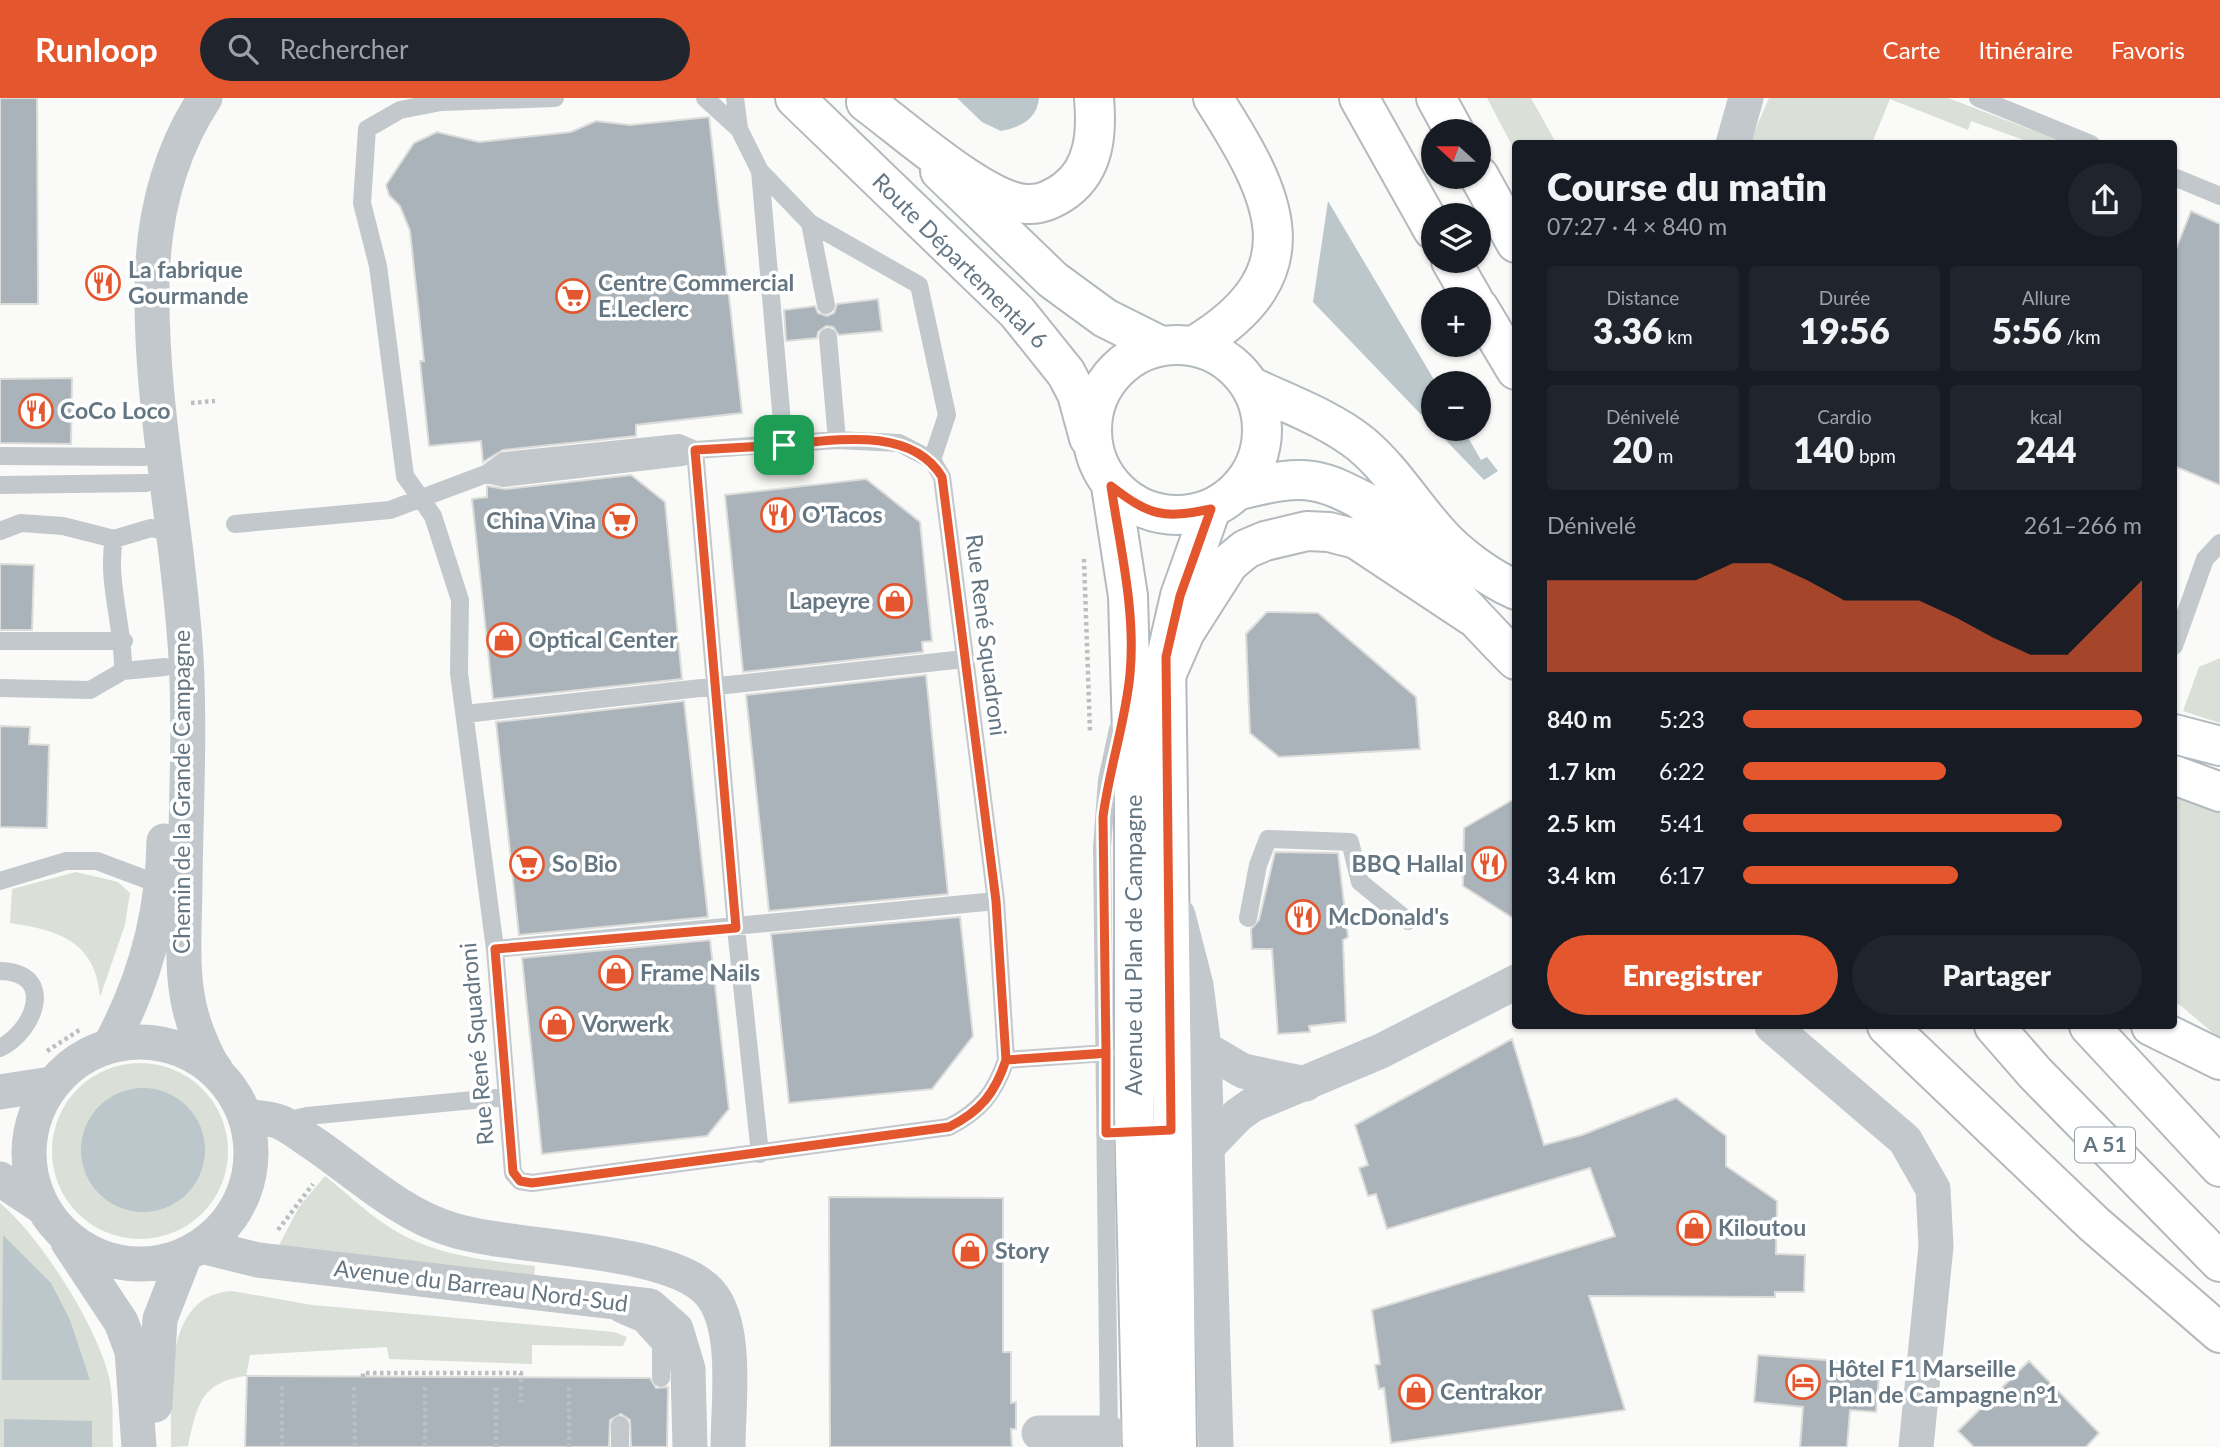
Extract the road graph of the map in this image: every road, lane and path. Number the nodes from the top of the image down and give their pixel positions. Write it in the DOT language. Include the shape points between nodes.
graph roads {
  1 [pos="177,98"];
  2 [pos="205,98"];
  3 [pos="555,98"];
  4 [pos="705,98"];
  5 [pos="735,98"];
  6 [pos="795,98"];
  7 [pos="1094,98"];
  8 [pos="1213,98"];
  9 [pos="1359,98"];
  10 [pos="1436,98"];
  11 [pos="1746,98"];
  12 [pos="1978,98"];
  13 [pos="864,100"];
  14 [pos="1447,119"];
  15 [pos="738,129"];
  16 [pos="1734,140"];
  17 [pos="2081,140"];
  18 [pos="760,171"];
  19 [pos="2177,178"];
  20 [pos="1486,189"];
  21 [pos="2220,196"];
  22 [pos="1421,209"];
  23 [pos="810,223"];
  24 [pos="1512,236"];
  25 [pos="826,305"];
  26 [pos="1491,328"];
  27 [pos="828,337"];
  28 [pos="1177,345"];
  29 [pos="1512,363"];
  30 [pos="1252,387"];
  31 [pos="837,440"];
  32 [pos="784,445"];
  33 [pos="1092,447"];
  34 [pos="695,450"];
  35 [pos="0,456"];
  36 [pos="932,460"];
  37 [pos="146,470"];
  38 [pos="0,485"];
  39 [pos="1111,486"];
  40 [pos="421,497"];
  41 [pos="1225,500"];
  42 [pos="1361,500"];
  43 [pos="235,524"];
  44 [pos="162,530"];
  45 [pos="0,531"];
  46 [pos="1440,536"];
  47 [pos="114,539"];
  48 [pos="2220,543"];
  49 [pos="1084,545"];
  50 [pos="1512,588"];
  51 [pos="1472,616"];
  52 [pos="2177,625"];
  53 [pos="0,641"];
  54 [pos="124,641"];
  55 [pos="1512,656"];
  56 [pos="964,659"];
  57 [pos="165,667"];
  58 [pos="123,671"];
  59 [pos="1167,673"];
  60 [pos="1130,674"];
  61 [pos="0,688"];
  62 [pos="716,689"];
  63 [pos="465,714"];
  64 [pos="2177,735"];
  65 [pos="1089,745"];
  66 [pos="2220,746"];
  67 [pos="2177,776"];
  68 [pos="2220,792"];
  69 [pos="1168,876"];
  70 [pos="0,881"];
  71 [pos="162,885"];
  72 [pos="996,901"];
  73 [pos="1248,918"];
  74 [pos="1408,921"];
  75 [pos="736,928"];
  76 [pos="495,949"];
  77 [pos="0,971"];
  78 [pos="1512,984"];
  79 [pos="1776,1029"];
  80 [pos="1890,1029"];
  81 [pos="1997,1029"];
  82 [pos="2092,1029"];
  83 [pos="2157,1029"];
  84 [pos="97,1036"];
  85 [pos="0,1048"];
  86 [pos="1204,1048"];
  87 [pos="1106,1053"];
  88 [pos="1006,1060"];
  89 [pos="2220,1060"];
  90 [pos="45,1070"];
  91 [pos="216,1070"];
  92 [pos="1306,1084"];
  93 [pos="0,1092"];
  94 [pos="505,1097"];
  95 [pos="245,1116"];
  96 [pos="281,1122"];
  97 [pos="1134,1132"];
  98 [pos="1209,1137"];
  99 [pos="760,1154"];
  100 [pos="335,1158"];
  101 [pos="2220,1167"];
  102 [pos="0,1179"];
  103 [pos="52,1221"];
  104 [pos="193,1251"];
  105 [pos="258,1259"];
  106 [pos="2220,1262"];
  107 [pos="589,1301"];
  108 [pos="2220,1333"];
  109 [pos="363,1377"];
  110 [pos="661,1378"];
  111 [pos="282,1386"];
  112 [pos="354,1387"];
  113 [pos="425,1387"];
  114 [pos="496,1387"];
  115 [pos="569,1387"];
  116 [pos="521,1402"];
  117 [pos="620,1424"];
  118 [pos="1039,1433"];
  119 [pos="1120,1442"];
  120 [pos="139,1447"];
  121 [pos="155,1447"];
  122 [pos="282,1447"];
  123 [pos="355,1447"];
  124 [pos="425,1447"];
  125 [pos="496,1447"];
  126 [pos="569,1447"];
  127 [pos="620,1447"];
  128 [pos="690,1447"];
  129 [pos="728,1447"];
  130 [pos="1177,1447"];
  131 [pos="1216,1447"];
  132 [pos="1916,1447"];
  1 -- 37 [label="street, Chemin de la Grande Campagne" via="147,165 132,286"];
  2 -- 44 [label="street, Chemin de la Grande Campagne" via="169,170 158,216 152,283"];
  3 -- 40 [label="lane, Rue René Squadroni" via="441,102 400,110 367,129 362,203 377,257 405,476"];
  4 -- 15 [label="lane"];
  5 -- 15 [label="lane"];
  6 -- 33 [label="main road, Route Départemental 6" via="1017,312 1071,383"];
  7 -- 13 [label="main road" via="1093,144 1084,172 1060,195 1026,204 982,187"];
  8 -- 28 [label="main road" via="1254,166 1272,219 1270,262 1250,301 1227,326"];
  9 -- 22 [label="main road"];
  10 -- 14 [label="main road"];
  11 -- 16 [label="street"];
  12 -- 17 [label="lane"];
  13 -- 28 [label="main road" via="1053,280 1105,318"];
  15 -- 18 [label="lane"];
  18 -- 23 [label="lane"];
  18 -- 32 [label="lane"];
  19 -- 21 [label="lane"];
  20 -- 24 [label="main road"];
  23 -- 25 [label="lane"];
  23 -- 36 [label="lane" via="919,285 947,415"];
  26 -- 29 [label="main road"];
  27 -- 31 [label="lane"];
  28 -- 30 [label="main road" via="1228,359"];
  28 -- 33 [label="main road" via="1128,359 1105,383 1092,414"];
  30 -- 41 [label="main road" via="1263,422 1258,458"];
  30 -- 46 [label="main road" via="1361,444"];
  31 -- 32 [label="lane"];
  31 -- 36 [label="lane" via="899,443"];
  32 -- 34 [label="lane"];
  33 -- 39 [label="main road"];
  34 -- 40 [label="lane" via="679,443 504,461 486,474"];
  34 -- 62 [label="lane"];
  35 -- 37 [label="lane"];
  36 -- 56 [label="lane, Rue René Squadroni" via="942,477"];
  37 -- 38 [label="lane"];
  37 -- 44 [label="street, Chemin de la Grande Campagne"];
  39 -- 41 [label="main road" via="1140,508 1175,516"];
  39 -- 60 [label="main road, Avenue du Plan de Campagne" via="1128,597"];
  40 -- 43 [label="lane" via="390,510"];
  40 -- 63 [label="lane, Rue René Squadroni" via="433,516 460,600 459,673"];
  41 -- 42 [label="main road" via="1284,478 1313,479"];
  41 -- 59 [label="main road, Avenue du Plan de Campagne" via="1173,620"];
  42 -- 46 [label="main road"];
  42 -- 51 [label="main road" via="1409,544"];
  44 -- 47 [label="lane"];
  44 -- 57 [label="street, Chemin de la Grande Campagne"];
  44 -- 91 [label="street, Chemin de la Grande Campagne" via="186,659 182,969 190,1017"];
  45 -- 47 [label="lane" via="22,523 63,526"];
  46 -- 50 [label="main road"];
  47 -- 54 [label="lane" via="110,560"];
  48 -- 52 [label="lane" via="2205,559"];
  49 -- 65 [label="path"];
  51 -- 55 [label="main road"];
  51 -- 59 [label="main road" via="1356,540 1307,531 1265,541 1229,563 1185,632"];
  53 -- 54 [label="lane"];
  54 -- 58 [label="lane"];
  56 -- 62 [label="lane"];
  56 -- 72 [label="lane, Rue René Squadroni"];
  57 -- 58 [label="lane"];
  57 -- 71 [label="street, Chemin de la Grande Campagne"];
  58 -- 61 [label="lane" via="90,690"];
  59 -- 69 [label="main road, Avenue du Plan de Campagne"];
  60 -- 87 [label="lane" via="1103,817"];
  60 -- 97 [label="main road, Avenue du Plan de Campagne"];
  62 -- 63 [label="lane"];
  62 -- 75 [label="lane"];
  63 -- 76 [label="lane, Rue René Squadroni"];
  64 -- 66 [label="main road"];
  67 -- 68 [label="main road"];
  69 -- 86 [label="street" via="1196,985"];
  69 -- 97 [label="main road, Avenue du Plan de Campagne"];
  70 -- 71 [label="lane" via="66,861 97,861"];
  71 -- 84 [label="street, Chemin de la Grande Campagne" via="157,922 134,1001"];
  72 -- 75 [label="lane"];
  72 -- 88 [label="lane, Rue René Squadroni"];
  73 -- 74 [label="lane" via="1268,839 1350,842 1360,882"];
  75 -- 76 [label="lane"];
  75 -- 99 [label="lane"];
  76 -- 94 [label="lane, Rue René Squadroni"];
  77 -- 85 [label="lane" via="15,971 30,981 36,1000 31,1021"];
  78 -- 92 [label="street"];
  79 -- 132 [label="street" via="1905,1140 1933,1189 1936,1246"];
  80 -- 108 [label="main road" via="2094,1224"];
  81 -- 106 [label="main road, A 51"];
  82 -- 101 [label="main road"];
  83 -- 89 [label="main road"];
  84 -- 90 [label="path"];
  84 -- 90 [label="street" via="78,1060"];
  84 -- 91 [label="street" via="184,1050"];
  86 -- 92 [label="street" via="1243,1071"];
  86 -- 98 [label="street"];
  87 -- 88 [label="lane"];
  87 -- 97 [label="lane"];
  88 -- 99 [label="lane, Rue René Squadroni" via="986,1102 949,1127"];
  90 -- 93 [label="street"];
  90 -- 103 [label="street" via="28,1144 30,1177"];
  91 -- 95 [label="street"];
  92 -- 98 [label="street" via="1252,1105"];
  94 -- 96 [label="lane"];
  94 -- 99 [label="lane, Rue René Squadroni" via="513,1172 520,1181"];
  95 -- 96 [label="street, Avenue du Barreau Nord-Sud"];
  95 -- 104 [label="street" via="251,1145 249,1174 240,1202 223,1227"];
  96 -- 100 [label="street, Avenue du Barreau Nord-Sud"];
  97 -- 98 [label="lane"];
  97 -- 119 [label="main road, Avenue du Plan de Campagne"];
  97 -- 130 [label="main road, Avenue du Plan de Campagne"];
  98 -- 131 [label="street"];
  100 -- 105 [label="path" via="293,1206"];
  100 -- 129 [label="street, Avenue du Barreau Nord-Sud" via="415,1215 452,1230 662,1267 708,1291 723,1312 728,1337"];
  102 -- 103 [label="street"];
  103 -- 104 [label="street" via="89,1253 121,1263 153,1264"];
  103 -- 120 [label="street" via="121,1321 132,1351"];
  104 -- 105 [label="street, Avenue du Barreau Nord-Sud"];
  104 -- 121 [label="street" via="160,1320"];
  105 -- 107 [label="street, Avenue du Barreau Nord-Sud"];
  107 -- 110 [label="lane" via="641,1323 662,1345"];
  107 -- 128 [label="street, Avenue du Barreau Nord-Sud" via="650,1306 676,1329 688,1369"];
  109 -- 116 [label="path" via="363,1373 521,1373"];
  111 -- 122 [label="path"];
  112 -- 123 [label="path"];
  113 -- 124 [label="path"];
  114 -- 125 [label="path"];
  115 -- 126 [label="path"];
  117 -- 127 [label="lane"];
  118 -- 119 [label="street"];
}
